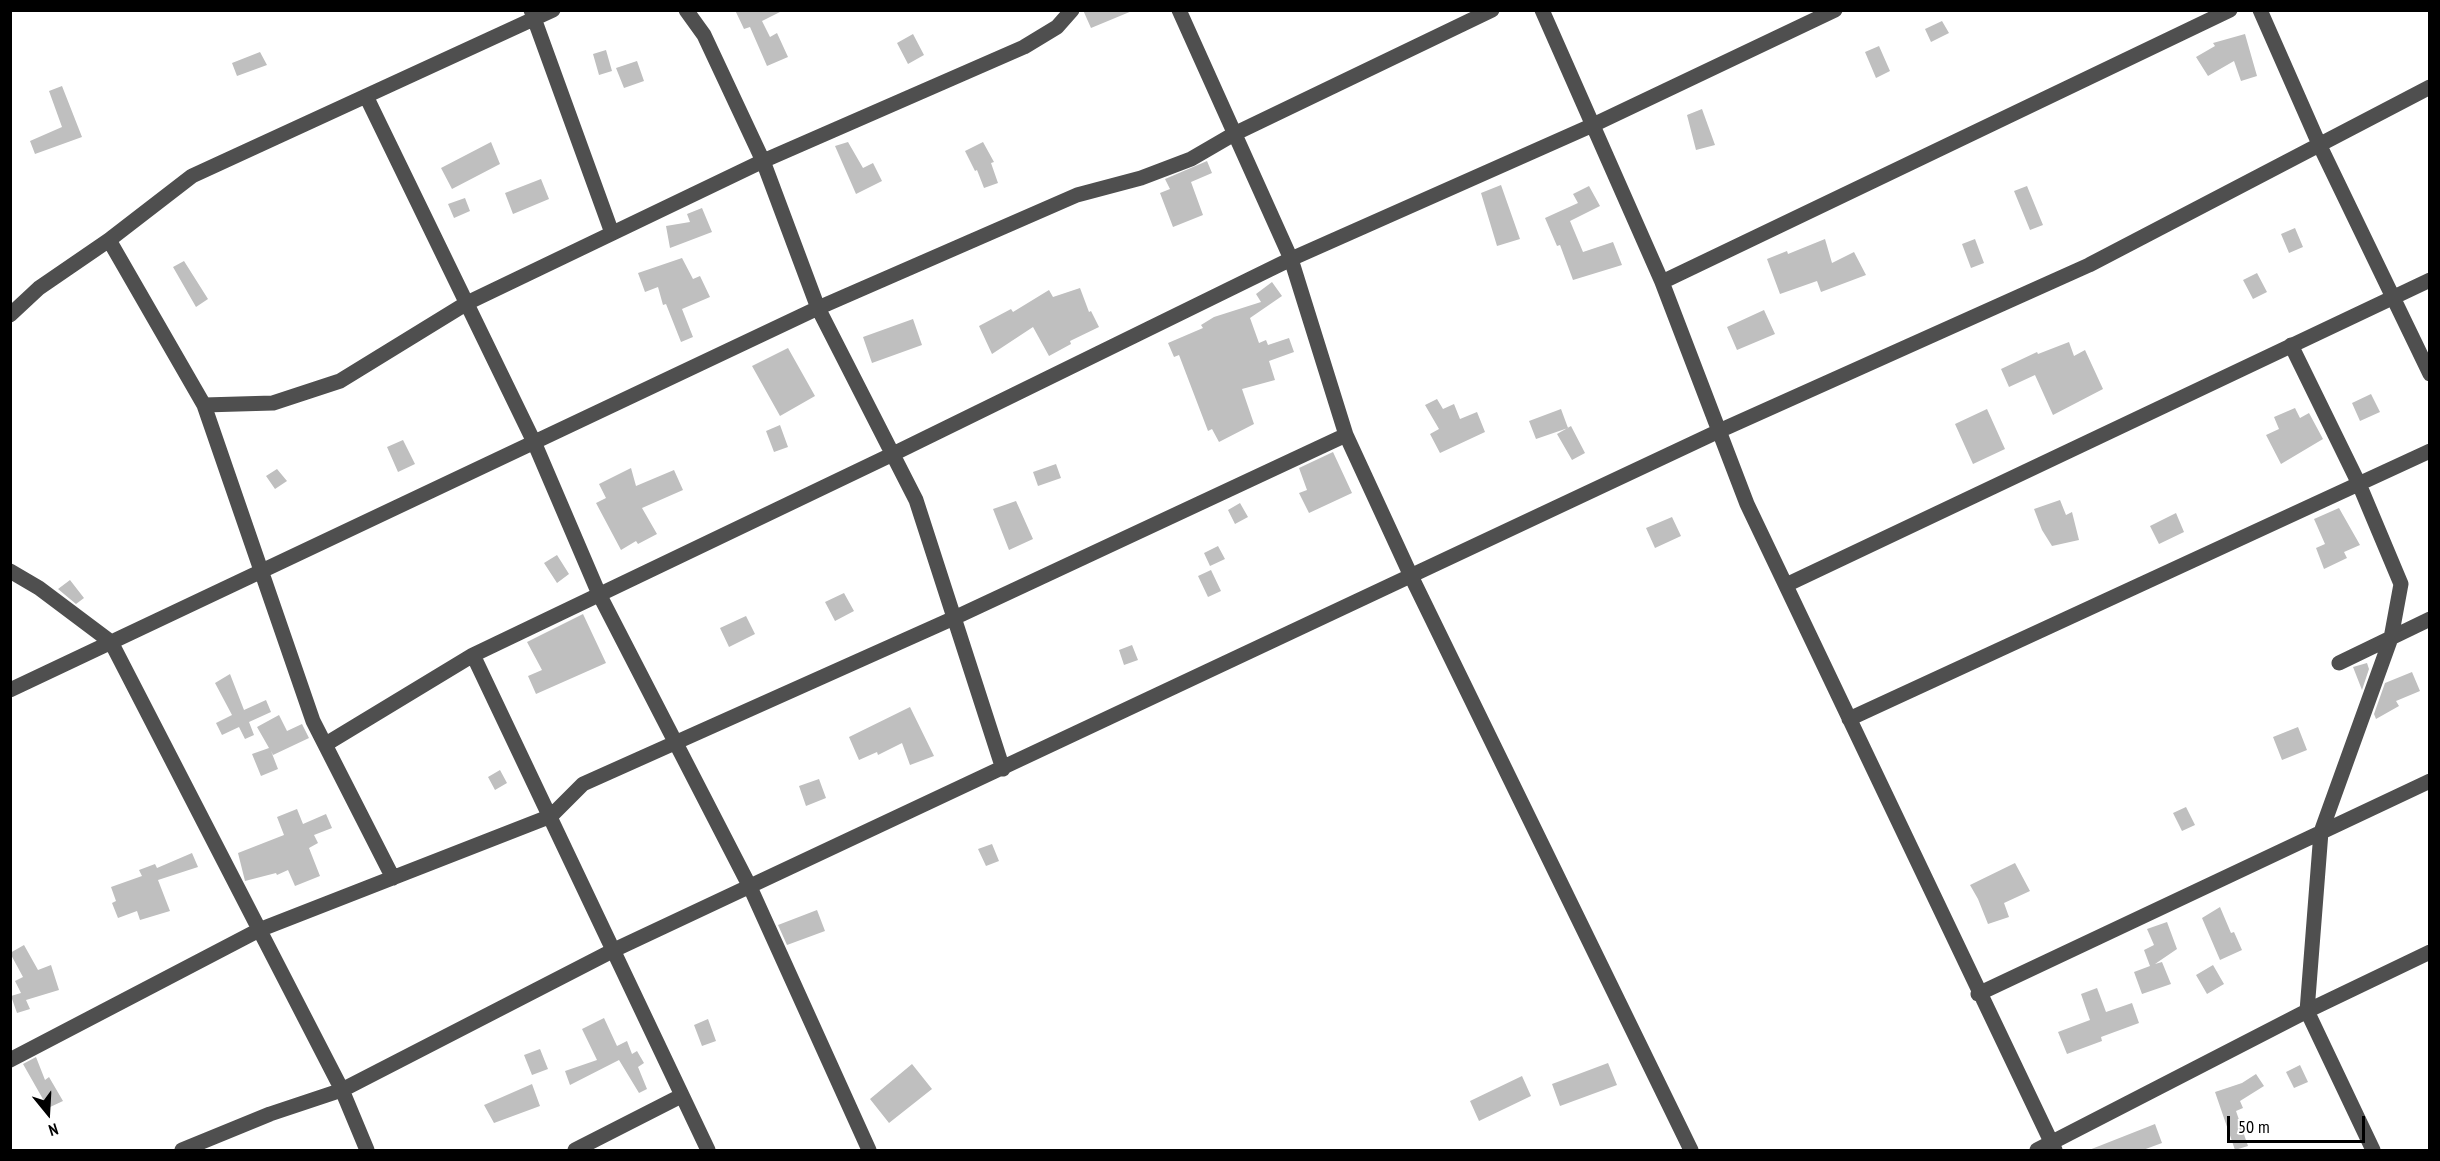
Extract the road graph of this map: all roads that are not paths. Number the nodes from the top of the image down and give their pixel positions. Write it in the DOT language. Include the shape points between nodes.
graph roads {
  1 [pos="553,10"];
  2 [pos="686,10"];
  3 [pos="1072,10"];
  4 [pos="1179,10"];
  5 [pos="1492,10"];
  6 [pos="1542,10"];
  7 [pos="1835,10"];
  8 [pos="2230,10"];
  9 [pos="2260,10"];
  10 [pos="533,15"];
  11 [pos="2430,87"];
  12 [pos="366,96"];
  13 [pos="1593,125"];
  14 [pos="1234,134"];
  15 [pos="2319,144"];
  16 [pos="763,161"];
  17 [pos="612,233"];
  18 [pos="109,240"];
  19 [pos="1291,259"];
  20 [pos="2430,280"];
  21 [pos="1662,282"];
  22 [pos="2393,297"];
  23 [pos="467,303"];
  24 [pos="818,308"];
  25 [pos="10,315"];
  26 [pos="2292,345"];
  27 [pos="2430,374"];
  28 [pos="204,405"];
  29 [pos="1719,431"];
  30 [pos="1346,435"];
  31 [pos="534,442"];
  32 [pos="2430,451"];
  33 [pos="893,454"];
  34 [pos="2359,484"];
  35 [pos="10,571"];
  36 [pos="261,571"];
  37 [pos="1411,576"];
  38 [pos="1786,585"];
  39 [pos="599,594"];
  40 [pos="954,618"];
  41 [pos="2430,619"];
  42 [pos="2391,638"];
  43 [pos="111,642"];
  44 [pos="473,655"];
  45 [pos="2339,663"];
  46 [pos="10,690"];
  47 [pos="1849,719"];
  48 [pos="675,743"];
  49 [pos="326,744"];
  50 [pos="1003,769"];
  51 [pos="2430,781"];
  52 [pos="551,816"];
  53 [pos="2321,832"];
  54 [pos="393,878"];
  55 [pos="750,886"];
  56 [pos="259,930"];
  57 [pos="614,950"];
  58 [pos="2430,952"];
  59 [pos="1978,994"];
  60 [pos="2307,1011"];
  61 [pos="10,1060"];
  62 [pos="342,1090"];
  63 [pos="681,1096"];
  64 [pos="2053,1146"];
  65 [pos="182,1150"];
  66 [pos="367,1150"];
  67 [pos="575,1150"];
  68 [pos="708,1150"];
  69 [pos="869,1150"];
  70 [pos="1691,1150"];
  71 [pos="2037,1150"];
  72 [pos="2373,1150"];
  1 -- 10 [label="street"];
  2 -- 16 [label="street" via="704,35"];
  3 -- 16 [label="street" via="1057,27 1024,47"];
  4 -- 14 [label="street"];
  5 -- 14 [label="street"];
  6 -- 13 [label="street"];
  7 -- 13 [label="street"];
  8 -- 21 [label="street"];
  9 -- 15 [label="street"];
  10 -- 12 [label="street"];
  10 -- 17 [label="street"];
  11 -- 15 [label="street"];
  12 -- 18 [label="street" via="192,176"];
  12 -- 23 [label="street"];
  13 -- 19 [label="street"];
  13 -- 21 [label="street"];
  14 -- 19 [label="street"];
  14 -- 24 [label="street" via="1191,159 1141,178 1077,195"];
  15 -- 22 [label="street"];
  15 -- 29 [label="street" via="2089,265"];
  16 -- 17 [label="street"];
  16 -- 24 [label="street"];
  17 -- 23 [label="street"];
  18 -- 25 [label="street" via="39,288"];
  18 -- 28 [label="street"];
  19 -- 30 [label="street"];
  19 -- 33 [label="street"];
  20 -- 22 [label="street"];
  21 -- 29 [label="street"];
  22 -- 26 [label="street"];
  22 -- 27 [label="street"];
  23 -- 28 [label="street" via="340,381 273,403"];
  23 -- 31 [label="street"];
  24 -- 31 [label="street"];
  24 -- 33 [label="street"];
  26 -- 34 [label="street"];
  26 -- 38 [label="street"];
  28 -- 36 [label="street"];
  29 -- 37 [label="street"];
  29 -- 38 [label="street" via="1747,504"];
  30 -- 37 [label="street"];
  30 -- 40 [label="street"];
  31 -- 36 [label="street"];
  31 -- 39 [label="street"];
  32 -- 34 [label="street"];
  33 -- 39 [label="street"];
  33 -- 40 [label="street" via="916,500"];
  34 -- 42 [label="street" via="2401,585"];
  34 -- 47 [label="street"];
  35 -- 43 [label="street"];
  36 -- 43 [label="street"];
  36 -- 49 [label="street" via="313,721"];
  37 -- 50 [label="street"];
  37 -- 70 [label="street"];
  38 -- 47 [label="street"];
  39 -- 44 [label="street"];
  39 -- 48 [label="street"];
  40 -- 48 [label="street"];
  40 -- 50 [label="street"];
  41 -- 42 [label="street"];
  42 -- 45 [label="street"];
  42 -- 53 [label="street"];
  43 -- 46 [label="street"];
  43 -- 56 [label="street"];
  44 -- 49 [label="street"];
  44 -- 52 [label="street"];
  47 -- 59 [label="street"];
  48 -- 52 [label="street" via="583,784"];
  48 -- 55 [label="street"];
  49 -- 54 [label="street"];
  50 -- 55 [label="street"];
  51 -- 53 [label="street"];
  52 -- 54 [label="street"];
  52 -- 57 [label="street"];
  53 -- 59 [label="street"];
  53 -- 60 [label="street"];
  54 -- 56 [label="street"];
  55 -- 57 [label="street"];
  55 -- 69 [label="street"];
  56 -- 61 [label="street"];
  56 -- 62 [label="street"];
  57 -- 62 [label="street"];
  57 -- 63 [label="street"];
  58 -- 60 [label="street"];
  59 -- 64 [label="street"];
  60 -- 64 [label="street"];
  60 -- 72 [label="street"];
  62 -- 65 [label="street"];
  62 -- 66 [label="street"];
  63 -- 67 [label="street"];
  63 -- 68 [label="street"];
  64 -- 71 [label="street"];
}
